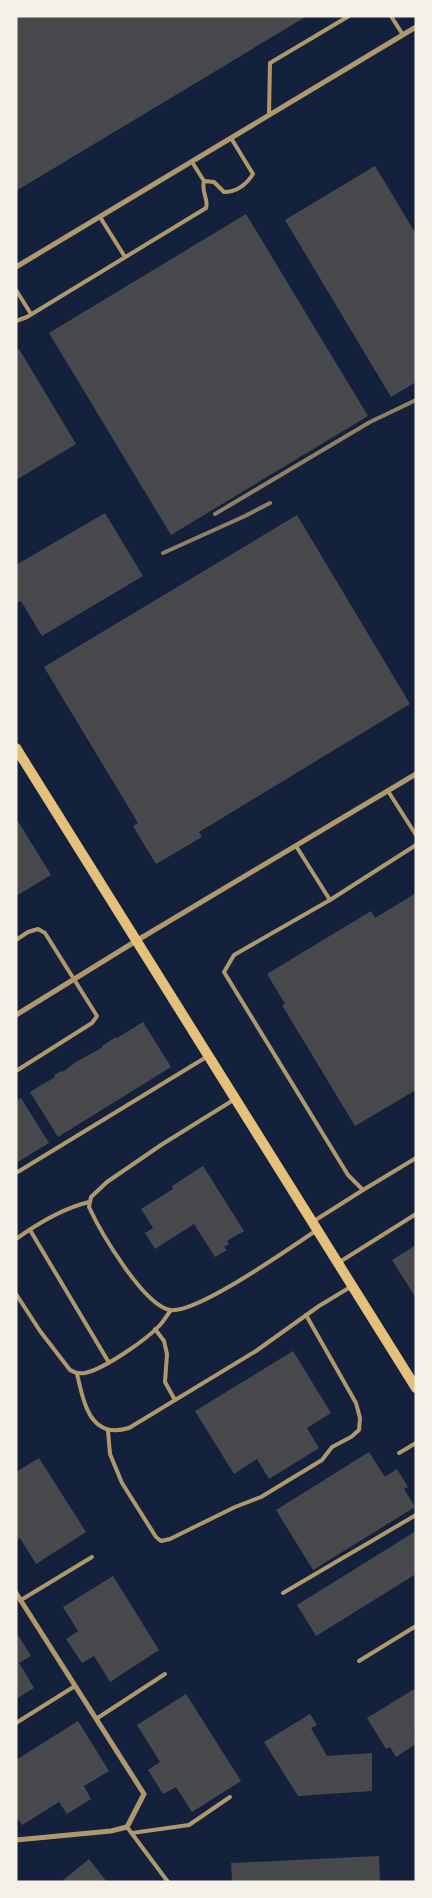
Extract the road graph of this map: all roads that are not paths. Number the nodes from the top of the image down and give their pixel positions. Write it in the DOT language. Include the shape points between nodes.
graph roads {
  1 [pos="349,16"];
  2 [pos="391,16"];
  3 [pos="416,27"];
  4 [pos="403,35"];
  5 [pos="270,115"];
  6 [pos="231,138"];
  7 [pos="192,162"];
  8 [pos="204,181"];
  9 [pos="100,217"];
  10 [pos="125,257"];
  11 [pos="16,267"];
  12 [pos="16,290"];
  13 [pos="31,314"];
  14 [pos="16,321"];
  15 [pos="16,748"];
  16 [pos="416,774"];
  17 [pos="388,790"];
  18 [pos="416,834"];
  19 [pos="416,845"];
  20 [pos="296,846"];
  21 [pos="330,900"];
  22 [pos="16,940"];
  23 [pos="136,941"];
  24 [pos="74,980"];
  25 [pos="16,1015"];
  26 [pos="208,1056"];
  27 [pos="16,1071"];
  28 [pos="235,1099"];
  29 [pos="416,1158"];
  30 [pos="16,1173"];
  31 [pos="363,1190"];
  32 [pos="89,1202"];
  33 [pos="416,1214"];
  34 [pos="315,1226"];
  35 [pos="30,1230"];
  36 [pos="16,1239"];
  37 [pos="338,1263"];
  38 [pos="352,1286"];
  39 [pos="16,1294"];
  40 [pos="171,1310"];
  41 [pos="306,1315"];
  42 [pos="155,1329"];
  43 [pos="108,1361"];
  44 [pos="77,1374"];
  45 [pos="416,1387"];
  46 [pos="174,1400"];
  47 [pos="108,1431"];
  48 [pos="416,1443"];
  49 [pos="399,1453"];
  50 [pos="416,1515"];
  51 [pos="92,1557"];
  52 [pos="16,1593"];
  53 [pos="283,1593"];
  54 [pos="21,1600"];
  55 [pos="416,1626"];
  56 [pos="359,1661"];
  57 [pos="166,1674"];
  58 [pos="75,1686"];
  59 [pos="96,1719"];
  60 [pos="16,1723"];
  61 [pos="230,1797"];
  62 [pos="127,1827"];
  63 [pos="132,1833"];
  64 [pos="16,1840"];
  65 [pos="168,1882"];
  1 -- 5 [label="lane" via="270,63"];
  2 -- 4 [label="lane"];
  3 -- 4 [label="street"];
  4 -- 5 [label="street"];
  5 -- 6 [label="street"];
  6 -- 7 [label="street"];
  6 -- 8 [label="lane" via="253,174 248,183 224,192 214,182"];
  7 -- 8 [label="lane"];
  7 -- 9 [label="street"];
  8 -- 10 [label="lane" via="202,190 206,208"];
  9 -- 10 [label="lane"];
  9 -- 11 [label="street"];
  10 -- 13 [label="lane"];
  12 -- 13 [label="lane"];
  13 -- 14 [label="lane"];
  15 -- 23 [label="main road"];
  16 -- 17 [label="street"];
  17 -- 18 [label="lane"];
  17 -- 20 [label="street"];
  19 -- 21 [label="lane"];
  20 -- 21 [label="lane"];
  20 -- 23 [label="street"];
  21 -- 31 [label="lane" via="234,955 224,972 348,1175"];
  22 -- 24 [label="lane" via="28,932 38,930 45,934"];
  23 -- 24 [label="street"];
  23 -- 26 [label="main road"];
  24 -- 25 [label="street"];
  24 -- 27 [label="lane" via="97,1016 92,1023"];
  26 -- 28 [label="main road"];
  26 -- 30 [label="lane"];
  28 -- 32 [label="lane" via="107,1182 91,1196"];
  28 -- 34 [label="main road"];
  29 -- 31 [label="lane"];
  31 -- 34 [label="lane"];
  32 -- 35 [label="lane" via="77,1204"];
  32 -- 40 [label="lane" via="95,1220 133,1280 159,1306"];
  33 -- 37 [label="lane"];
  34 -- 37 [label="main road"];
  34 -- 40 [label="lane" via="254,1271 198,1303"];
  35 -- 36 [label="lane"];
  35 -- 43 [label="lane"];
  37 -- 38 [label="main road"];
  38 -- 41 [label="lane"];
  38 -- 45 [label="main road"];
  39 -- 44 [label="lane" via="40,1331 70,1370"];
  40 -- 42 [label="lane"];
  41 -- 46 [label="lane" via="256,1351"];
  41 -- 47 [label="lane" via="356,1403 360,1418 359,1430 332,1447 322,1460 296,1477 261,1497 161,1541 122,1483 110,1454"];
  42 -- 43 [label="lane" via="139,1344"];
  42 -- 46 [label="lane" via="164,1341 167,1354 165,1382"];
  43 -- 44 [label="lane"];
  44 -- 47 [label="lane" via="85,1407 99,1426"];
  46 -- 47 [label="lane" via="129,1428"];
  48 -- 49 [label="lane"];
  50 -- 53 [label="lane"];
  51 -- 54 [label="lane"];
  52 -- 54 [label="street"];
  54 -- 58 [label="street"];
  55 -- 56 [label="lane"];
  57 -- 59 [label="lane"];
  58 -- 59 [label="street"];
  58 -- 60 [label="lane"];
  59 -- 62 [label="street" via="144,1794"];
  61 -- 63 [label="lane" via="189,1825"];
  62 -- 63 [label="lane"];
  62 -- 64 [label="street"];
  63 -- 65 [label="lane"];
}
